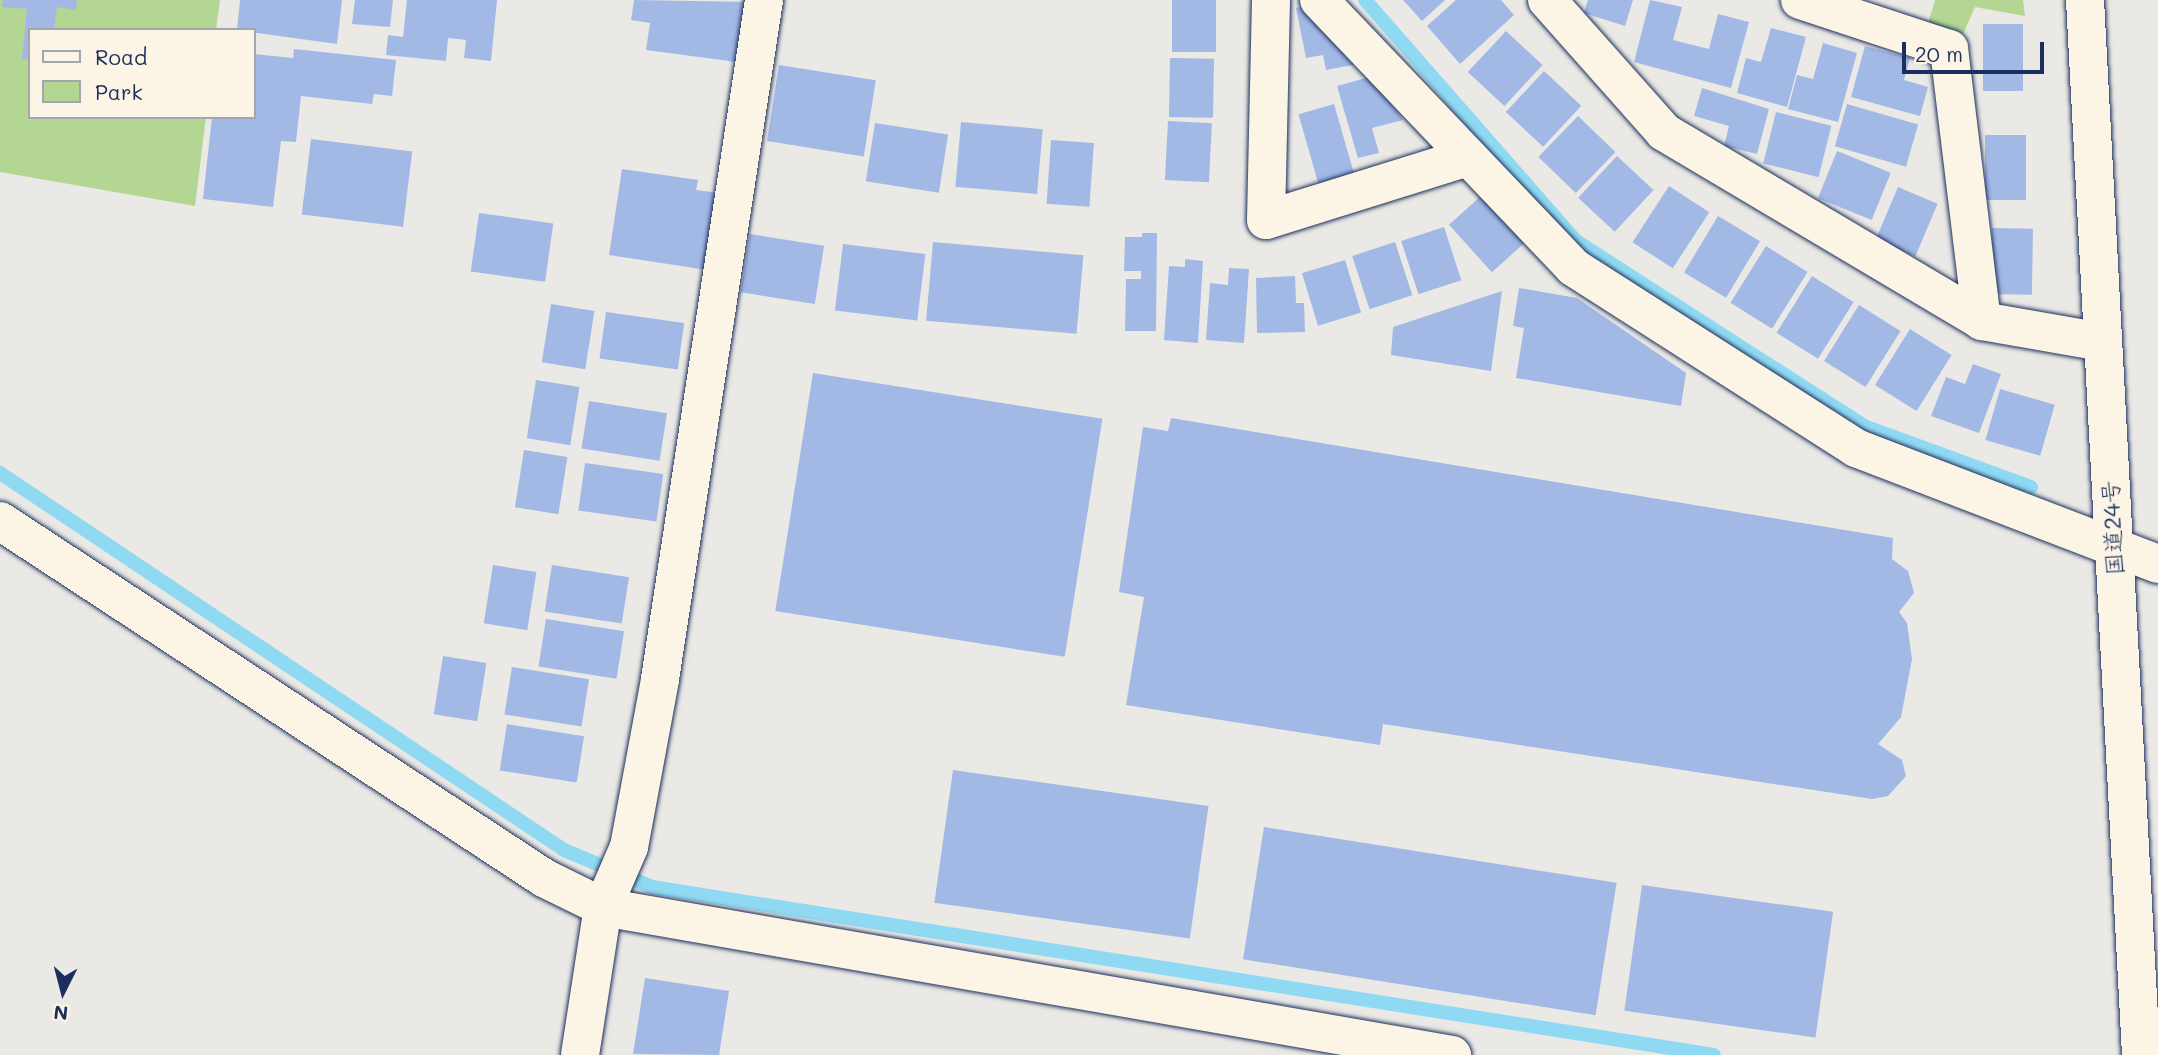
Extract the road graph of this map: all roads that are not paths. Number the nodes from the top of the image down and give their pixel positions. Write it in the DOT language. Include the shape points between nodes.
graph roads {
  1 [pos="764,0"];
  2 [pos="1271,0"];
  3 [pos="1319,0"];
  4 [pos="1547,0"];
  5 [pos="1800,0"];
  6 [pos="2085,0"];
  7 [pos="1468,157"];
  8 [pos="1982,321"];
  9 [pos="2102,342"];
  10 [pos="0,521"];
  11 [pos="2113,546"];
  12 [pos="2158,564"];
  13 [pos="603,907"];
  14 [pos="580,1055"];
  15 [pos="1452,1055"];
  16 [pos="2141,1055"];
  1 -- 13 [label="main road" via="660,679 629,847"];
  2 -- 7 [label="main road" via="1266,220"];
  3 -- 7 [label="main road"];
  4 -- 8 [label="main road" via="1664,132"];
  5 -- 8 [label="main road" via="1949,49"];
  6 -- 9 [label="main road, 国道24号"];
  7 -- 11 [label="main road" via="1573,267 1856,448"];
  8 -- 9 [label="main road"];
  9 -- 11 [label="main road, 国道24号"];
  10 -- 13 [label="main road" via="544,878"];
  11 -- 12 [label="main road"];
  11 -- 16 [label="main road, 国道24号"];
  13 -- 14 [label="main road"];
  13 -- 15 [label="main road"];
}
